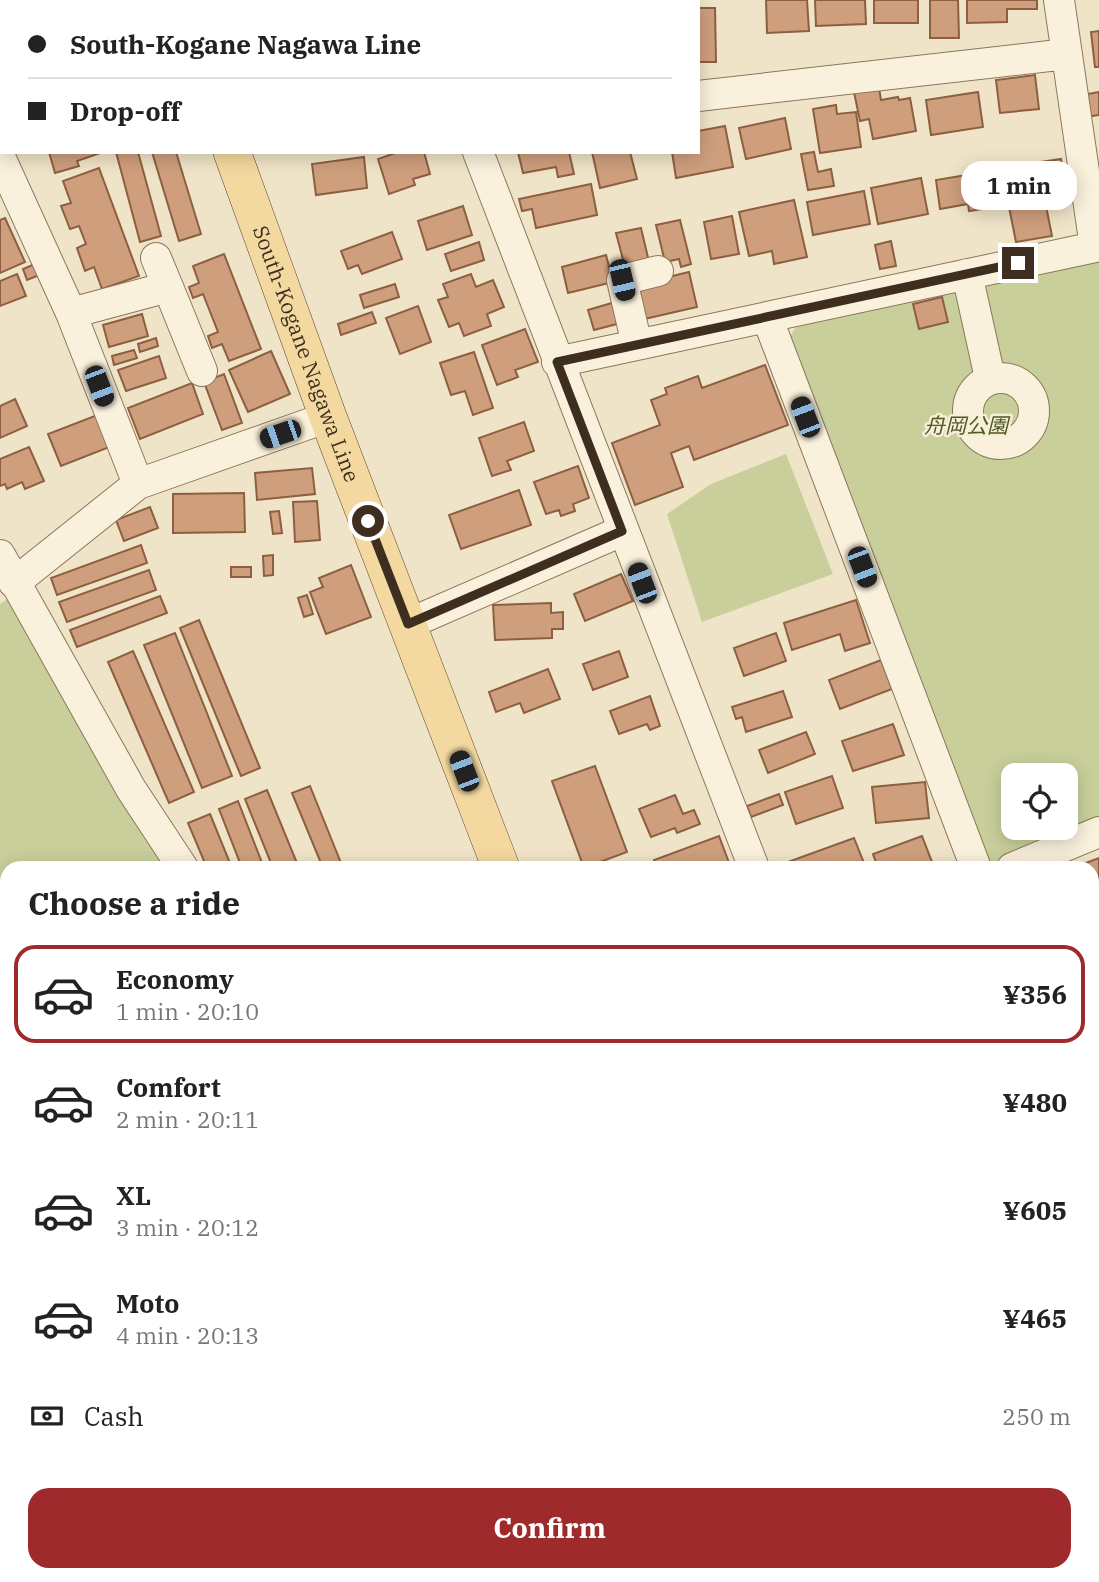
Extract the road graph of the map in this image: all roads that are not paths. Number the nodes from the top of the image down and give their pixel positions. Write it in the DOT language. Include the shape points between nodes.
graph roads {
  1 [pos="1059,0"];
  2 [pos="1067,54"];
  3 [pos="700,96"];
  4 [pos="233,154"];
  5 [pos="479,154"];
  6 [pos="0,157"];
  7 [pos="156,258"];
  8 [pos="658,271"];
  9 [pos="967,274"];
  10 [pos="168,287"];
  11 [pos="71,313"];
  12 [pos="767,317"];
  13 [pos="637,345"];
  14 [pos="557,362"];
  15 [pos="202,371"];
  16 [pos="990,379"];
  17 [pos="328,417"];
  18 [pos="138,484"];
  19 [pos="622,531"];
  20 [pos="0,555"];
  21 [pos="14,583"];
  22 [pos="408,624"];
  23 [pos="1099,832"];
  24 [pos="178,861"];
  25 [pos="498,861"];
  26 [pos="751,861"];
  27 [pos="973,861"];
  28 [pos="1029,861"];
  1 -- 2 [label="street"];
  2 -- 3 [label="street"];
  2 -- 9 [label="street" via="1095,247"];
  4 -- 17 [label="main road, South-Kogane Nagawa Line"];
  5 -- 14 [label="street"];
  6 -- 11 [label="street"];
  7 -- 10 [label="street"];
  8 -- 13 [label="street" via="622,280"];
  9 -- 12 [label="street"];
  9 -- 16 [label="street"];
  10 -- 11 [label="street"];
  10 -- 15 [label="street"];
  11 -- 18 [label="street"];
  12 -- 13 [label="street"];
  12 -- 27 [label="street"];
  13 -- 14 [label="street"];
  14 -- 19 [label="street"];
  17 -- 18 [label="street"];
  17 -- 22 [label="main road, South-Kogane Nagawa Line"];
  18 -- 21 [label="street"];
  19 -- 22 [label="street"];
  19 -- 26 [label="street"];
  20 -- 21 [label="street"];
  21 -- 24 [label="street" via="131,789"];
  22 -- 25 [label="main road, South-Kogane Nagawa Line"];
  23 -- 28 [label="street"];
}
